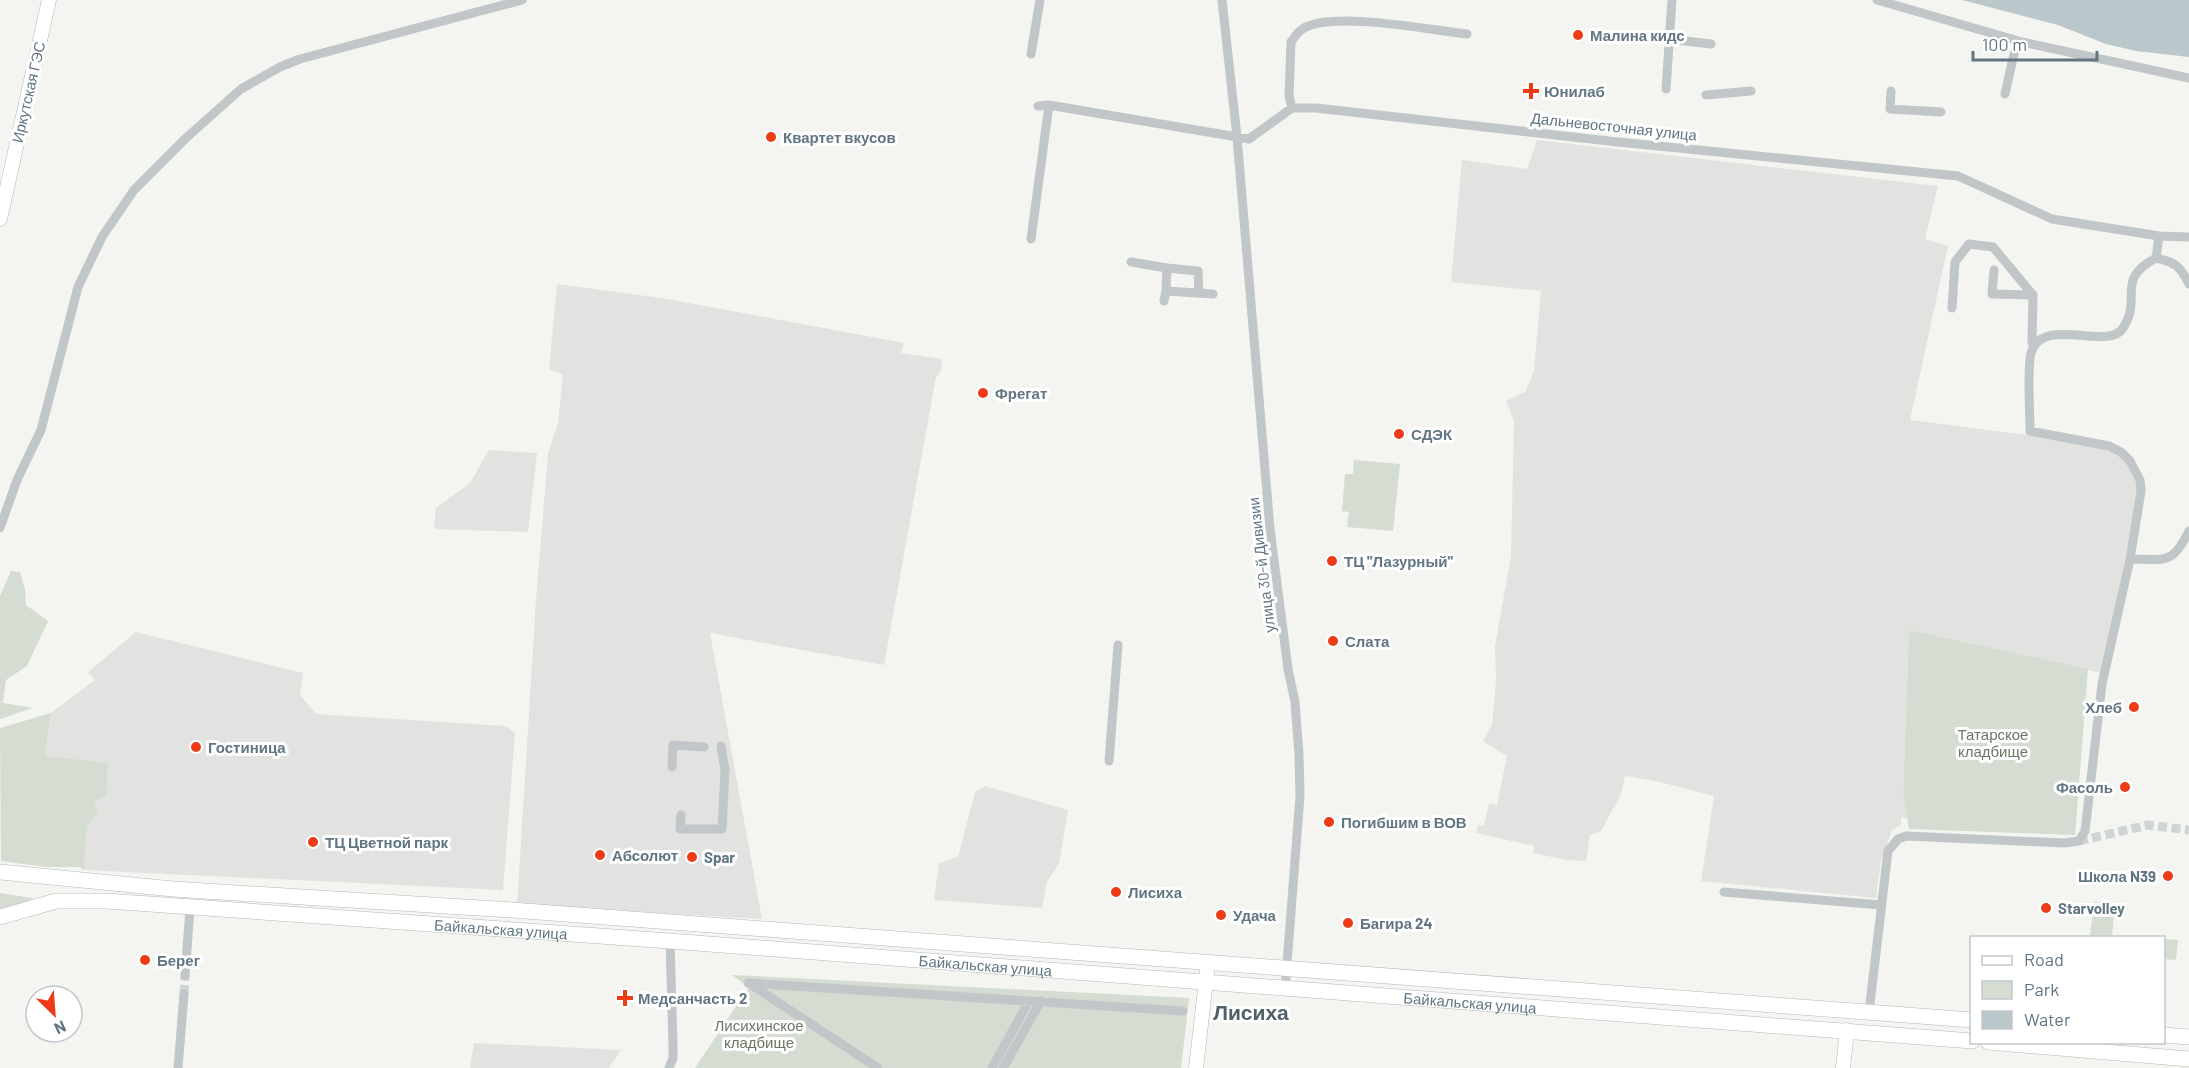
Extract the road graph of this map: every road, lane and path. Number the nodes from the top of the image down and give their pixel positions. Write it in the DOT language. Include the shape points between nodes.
graph roads {
  1 [pos="49,0"];
  2 [pos="522,0"];
  3 [pos="1040,0"];
  4 [pos="1222,0"];
  5 [pos="1672,0"];
  6 [pos="1877,0"];
  7 [pos="1467,34"];
  8 [pos="1669,39"];
  9 [pos="1711,44"];
  10 [pos="1031,54"];
  11 [pos="2014,54"];
  12 [pos="2189,78"];
  13 [pos="1665,89"];
  14 [pos="1891,91"];
  15 [pos="1751,92"];
  16 [pos="2005,94"];
  17 [pos="1706,95"];
  18 [pos="1049,105"];
  19 [pos="1038,106"];
  20 [pos="1292,108"];
  21 [pos="1941,112"];
  22 [pos="1238,137"];
  23 [pos="0,219"];
  24 [pos="2159,236"];
  25 [pos="2189,237"];
  26 [pos="1030,239"];
  27 [pos="2156,258"];
  28 [pos="1131,262"];
  29 [pos="1167,268"];
  30 [pos="1994,270"];
  31 [pos="2189,284"];
  32 [pos="1166,291"];
  33 [pos="1199,293"];
  34 [pos="1213,294"];
  35 [pos="2033,295"];
  36 [pos="1164,301"];
  37 [pos="1952,308"];
  38 [pos="2032,343"];
  39 [pos="0,528"];
  40 [pos="2189,531"];
  41 [pos="2130,559"];
  42 [pos="1118,645"];
  43 [pos="704,747"];
  44 [pos="721,747"];
  45 [pos="1110,761"];
  46 [pos="672,767"];
  47 [pos="681,815"];
  48 [pos="0,872"];
  49 [pos="1724,892"];
  50 [pos="1881,905"];
  51 [pos="190,908"];
  52 [pos="0,917"];
  53 [pos="670,941"];
  54 [pos="1208,963"];
  55 [pos="1287,968"];
  56 [pos="185,976"];
  57 [pos="1206,984"];
  58 [pos="1285,989"];
  59 [pos="184,994"];
  60 [pos="1029,1001"];
  61 [pos="1041,1001"];
  62 [pos="1183,1011"];
  63 [pos="1869,1012"];
  64 [pos="1970,1020"];
  65 [pos="1847,1030"];
  66 [pos="2165,1035"];
  67 [pos="2189,1037"];
  68 [pos="1970,1041"];
  69 [pos="2012,1044"];
  70 [pos="2189,1059"];
  71 [pos="178,1063"];
  72 [pos="669,1068"];
  73 [pos="878,1068"];
  74 [pos="992,1068"];
  75 [pos="1003,1068"];
  76 [pos="1196,1068"];
  77 [pos="1843,1068"];
  1 -- 23 [label="main road, Иркутская ГЭС"];
  2 -- 39 [label="street" via="280,67 241,89 134,190 102,237 78,287 41,430"];
  3 -- 10 [label="street"];
  4 -- 22 [label="street, улица 30-й Дивизии"];
  5 -- 8 [label="street"];
  6 -- 12 [label="street" via="2022,42"];
  7 -- 20 [label="street" via="1402,24 1331,21 1304,28 1291,42"];
  8 -- 9 [label="street"];
  8 -- 13 [label="street"];
  11 -- 16 [label="street"];
  14 -- 21 [label="street" via="1890,110"];
  15 -- 17 [label="street"];
  18 -- 19 [label="street"];
  18 -- 22 [label="street"];
  18 -- 26 [label="street"];
  20 -- 22 [label="street" via="1249,139"];
  20 -- 24 [label="street, Дальневосточная улица" via="1958,176 2052,219"];
  22 -- 55 [label="street, улица 30-й Дивизии" via="1270,529 1299,755 1300,796"];
  24 -- 25 [label="street, Дальневосточная улица"];
  24 -- 27 [label="street"];
  27 -- 31 [label="street" via="2172,262"];
  27 -- 41 [label="street" via="2142,265 2132,279 2131,309 2122,330 2112,336 2044,338 2036,343 2030,358 2030,432 2109,446 2130,461 2140,480"];
  28 -- 29 [label="street"];
  29 -- 32 [label="street"];
  29 -- 33 [label="street" via="1198,271"];
  30 -- 35 [label="street" via="1992,294"];
  32 -- 33 [label="street"];
  32 -- 36 [label="street"];
  33 -- 34 [label="street"];
  35 -- 37 [label="street" via="1993,247 1969,244 1967,253 1955,262"];
  35 -- 38 [label="street"];
  40 -- 41 [label="street" via="2179,551 2168,559"];
  41 -- 50 [label="street" via="2102,684 2085,831 2079,841 1906,836 1888,851"];
  42 -- 45 [label="street"];
  43 -- 46 [label="street" via="673,745"];
  44 -- 47 [label="street" via="725,770 722,829 680,829"];
  48 -- 54 [label="main road, Байкальская улица" via="172,889 512,910"];
  49 -- 50 [label="street"];
  50 -- 63 [label="street"];
  51 -- 52 [label="main road, Байкальская улица" via="64,900"];
  51 -- 53 [label="main road, Байкальская улица"];
  51 -- 56 [label="street"];
  53 -- 57 [label="main road, Байкальская улица"];
  53 -- 72 [label="street" via="673,1058"];
  54 -- 55 [label="main road, Байкальская улица"];
  54 -- 57 [label="main road"];
  55 -- 58 [label="street, улица 30-й Дивизии"];
  55 -- 63 [label="main road, Байкальская улица"];
  57 -- 58 [label="main road, Байкальская улица"];
  57 -- 76 [label="main road"];
  58 -- 65 [label="main road, Байкальская улица"];
  59 -- 71 [label="street"];
  60 -- 61 [label="street"];
  60 -- 73 [label="street" via="748,983"];
  60 -- 74 [label="street"];
  61 -- 62 [label="street"];
  61 -- 75 [label="street"];
  63 -- 64 [label="main road, Байкальская улица"];
  65 -- 68 [label="main road, Байкальская улица"];
  65 -- 77 [label="main road"];
  66 -- 67 [label="main road"];
  69 -- 70 [label="main road"];
}
